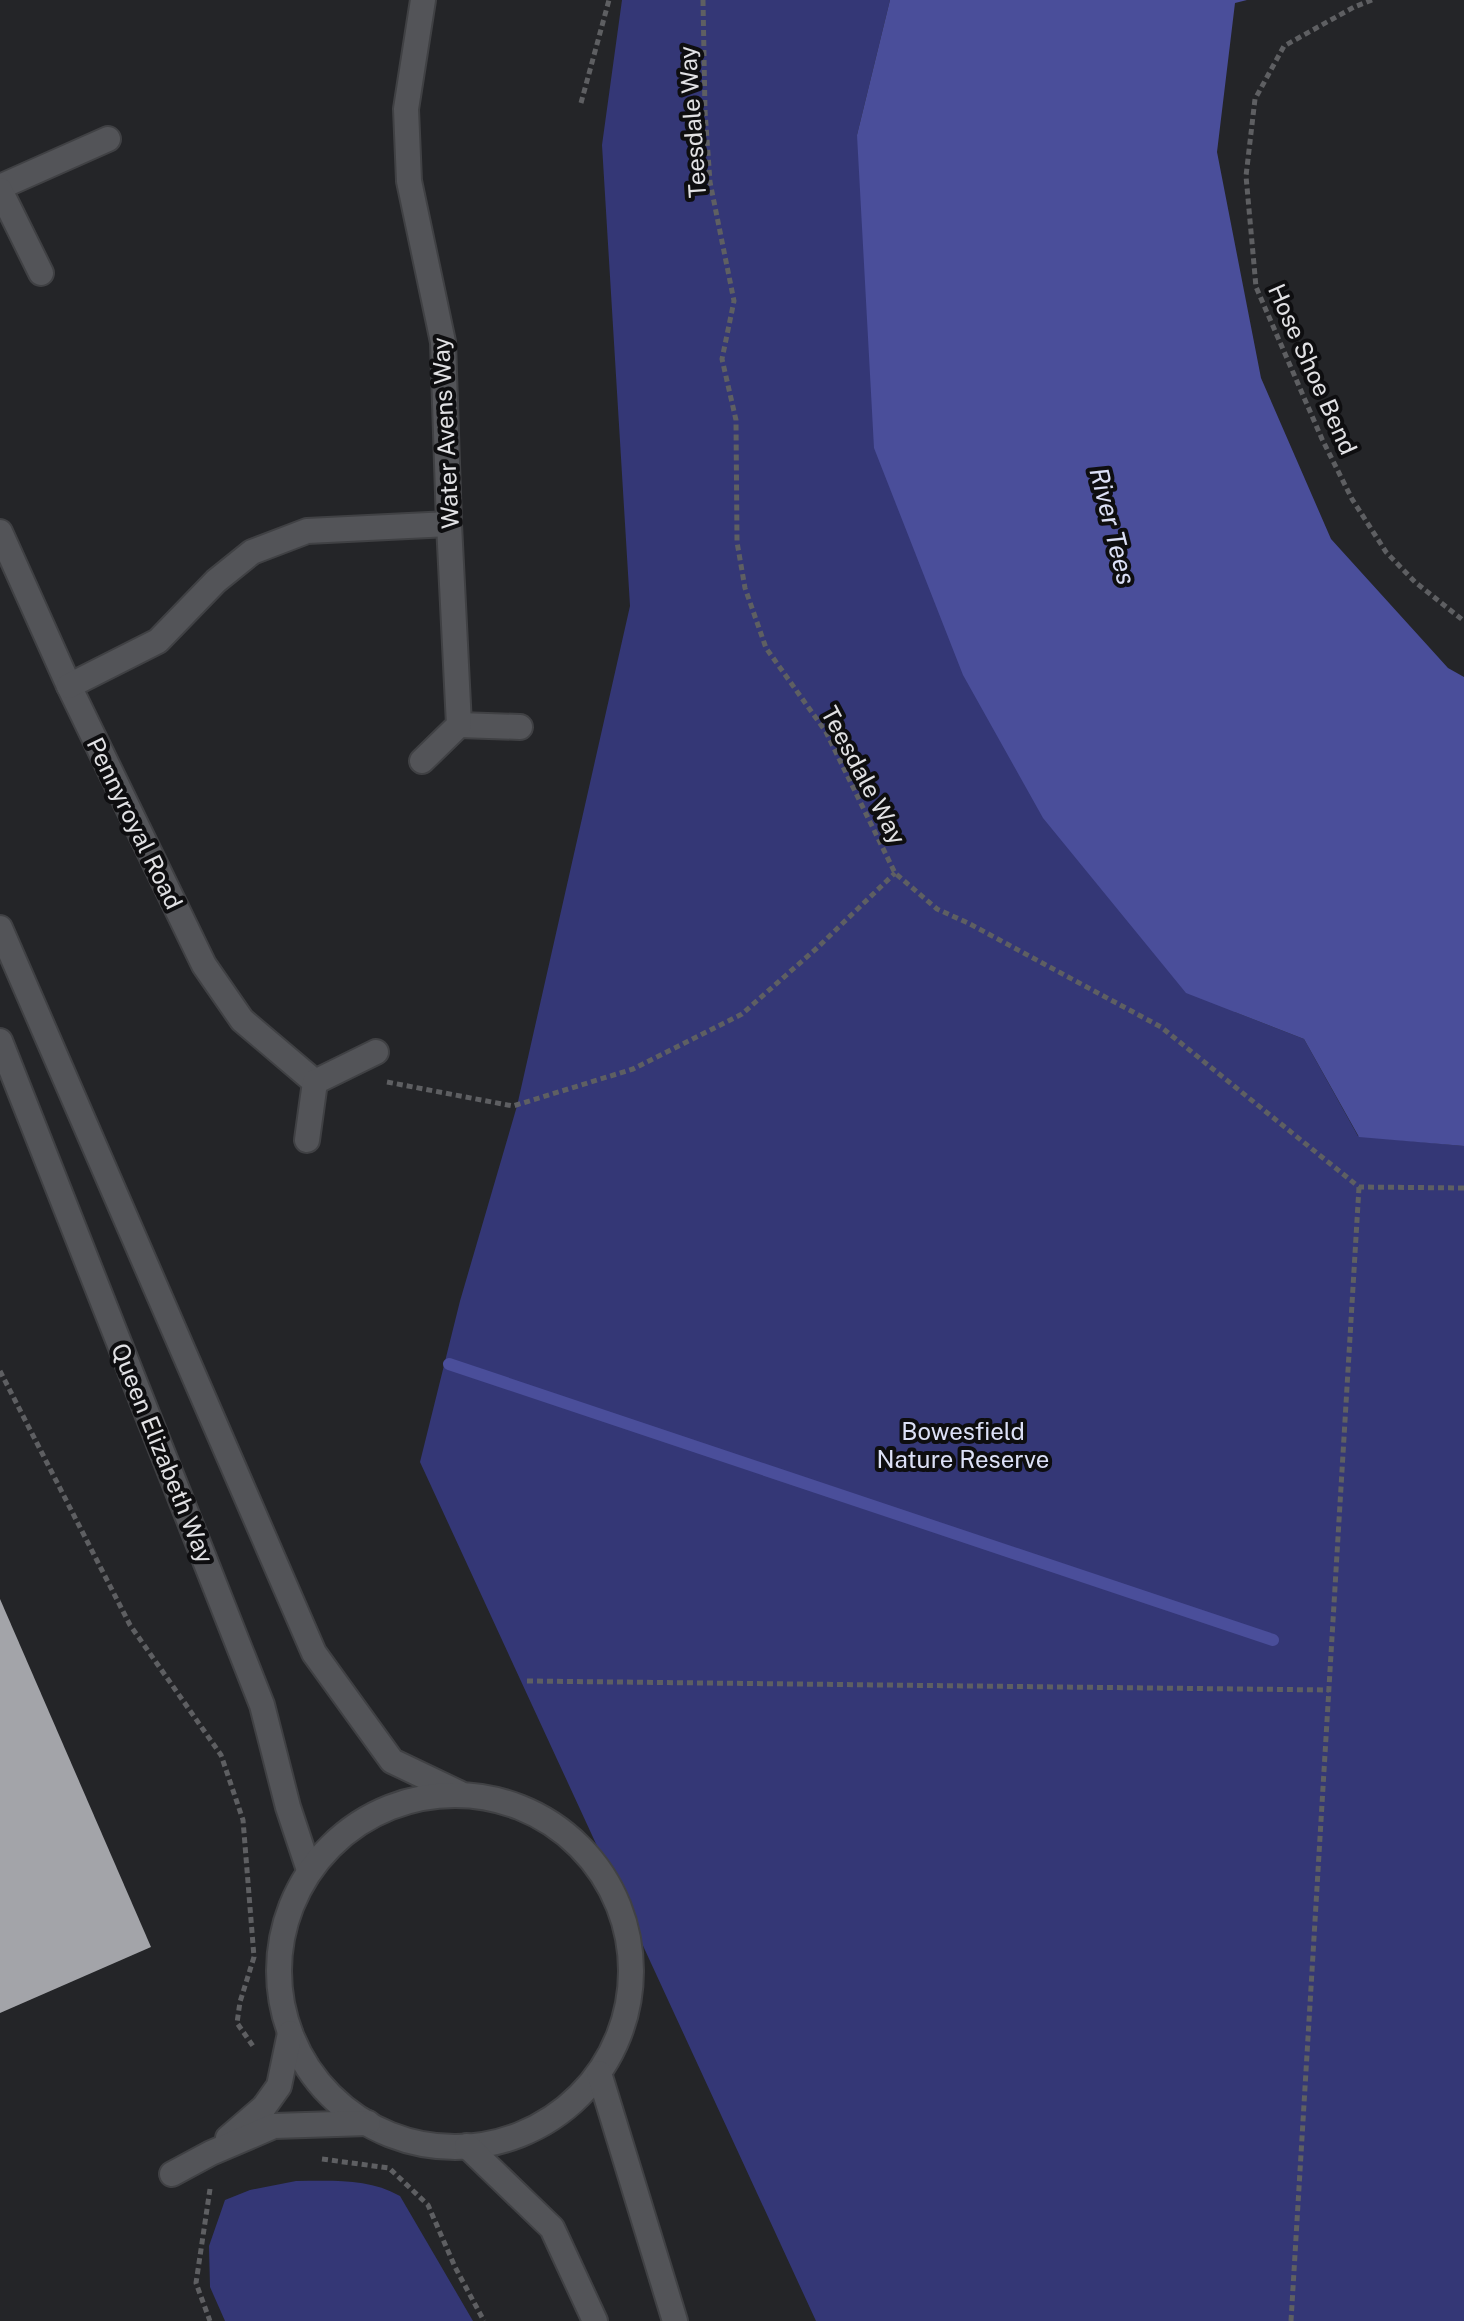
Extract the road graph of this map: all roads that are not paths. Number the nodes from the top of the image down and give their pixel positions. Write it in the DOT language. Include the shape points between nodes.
graph roads {
  1 [pos="423,0"];
  2 [pos="108,139"];
  3 [pos="0,188"];
  4 [pos="6,219"];
  5 [pos="41,273"];
  6 [pos="449,524"];
  7 [pos="0,532"];
  8 [pos="69,686"];
  9 [pos="459,725"];
  10 [pos="520,727"];
  11 [pos="422,761"];
  12 [pos="0,928"];
  13 [pos="0,1041"];
  14 [pos="376,1052"];
  15 [pos="325,1077"];
  16 [pos="307,1140"];
  17 [pos="462,1794"];
  18 [pos="309,1870"];
  19 [pos="290,2033"];
  20 [pos="599,2073"];
  21 [pos="368,2123"];
  22 [pos="467,2146"];
  23 [pos="211,2153"];
  24 [pos="172,2174"];
  25 [pos="595,2321"];
  26 [pos="675,2321"];
  1 -- 6 [label="street, Water Avens Way" via="406,109 409,181 443,342"];
  2 -- 3 [label="street"];
  3 -- 4 [label="street"];
  4 -- 5 [label="street"];
  6 -- 8 [label="street" via="307,531 252,552 158,641"];
  6 -- 9 [label="street, Water Avens Way"];
  7 -- 8 [label="street, Pennyroyal Road"];
  8 -- 15 [label="street, Pennyroyal Road" via="204,965 242,1020"];
  9 -- 10 [label="street"];
  9 -- 11 [label="street"];
  12 -- 17 [label="street" via="314,1653 392,1761"];
  13 -- 18 [label="street, Queen Elizabeth Way" via="262,1705"];
  14 -- 15 [label="street"];
  15 -- 16 [label="street"];
  17 -- 18 [label="street" via="392,1806 332,1843"];
  17 -- 20 [label="street" via="497,1799 561,1829 606,1879 621,1910 631,1977 627,2011"];
  18 -- 19 [label="street" via="281,1935 278,1971"];
  19 -- 21 [label="street" via="307,2069 329,2095"];
  19 -- 23 [label="street" via="279,2086 264,2107"];
  20 -- 22 [label="street" via="549,2119 519,2135"];
  20 -- 26 [label="street"];
  21 -- 22 [label="street" via="418,2143"];
  21 -- 23 [label="street" via="274,2126"];
  22 -- 25 [label="street" via="552,2228"];
  23 -- 24 [label="street"];
}
